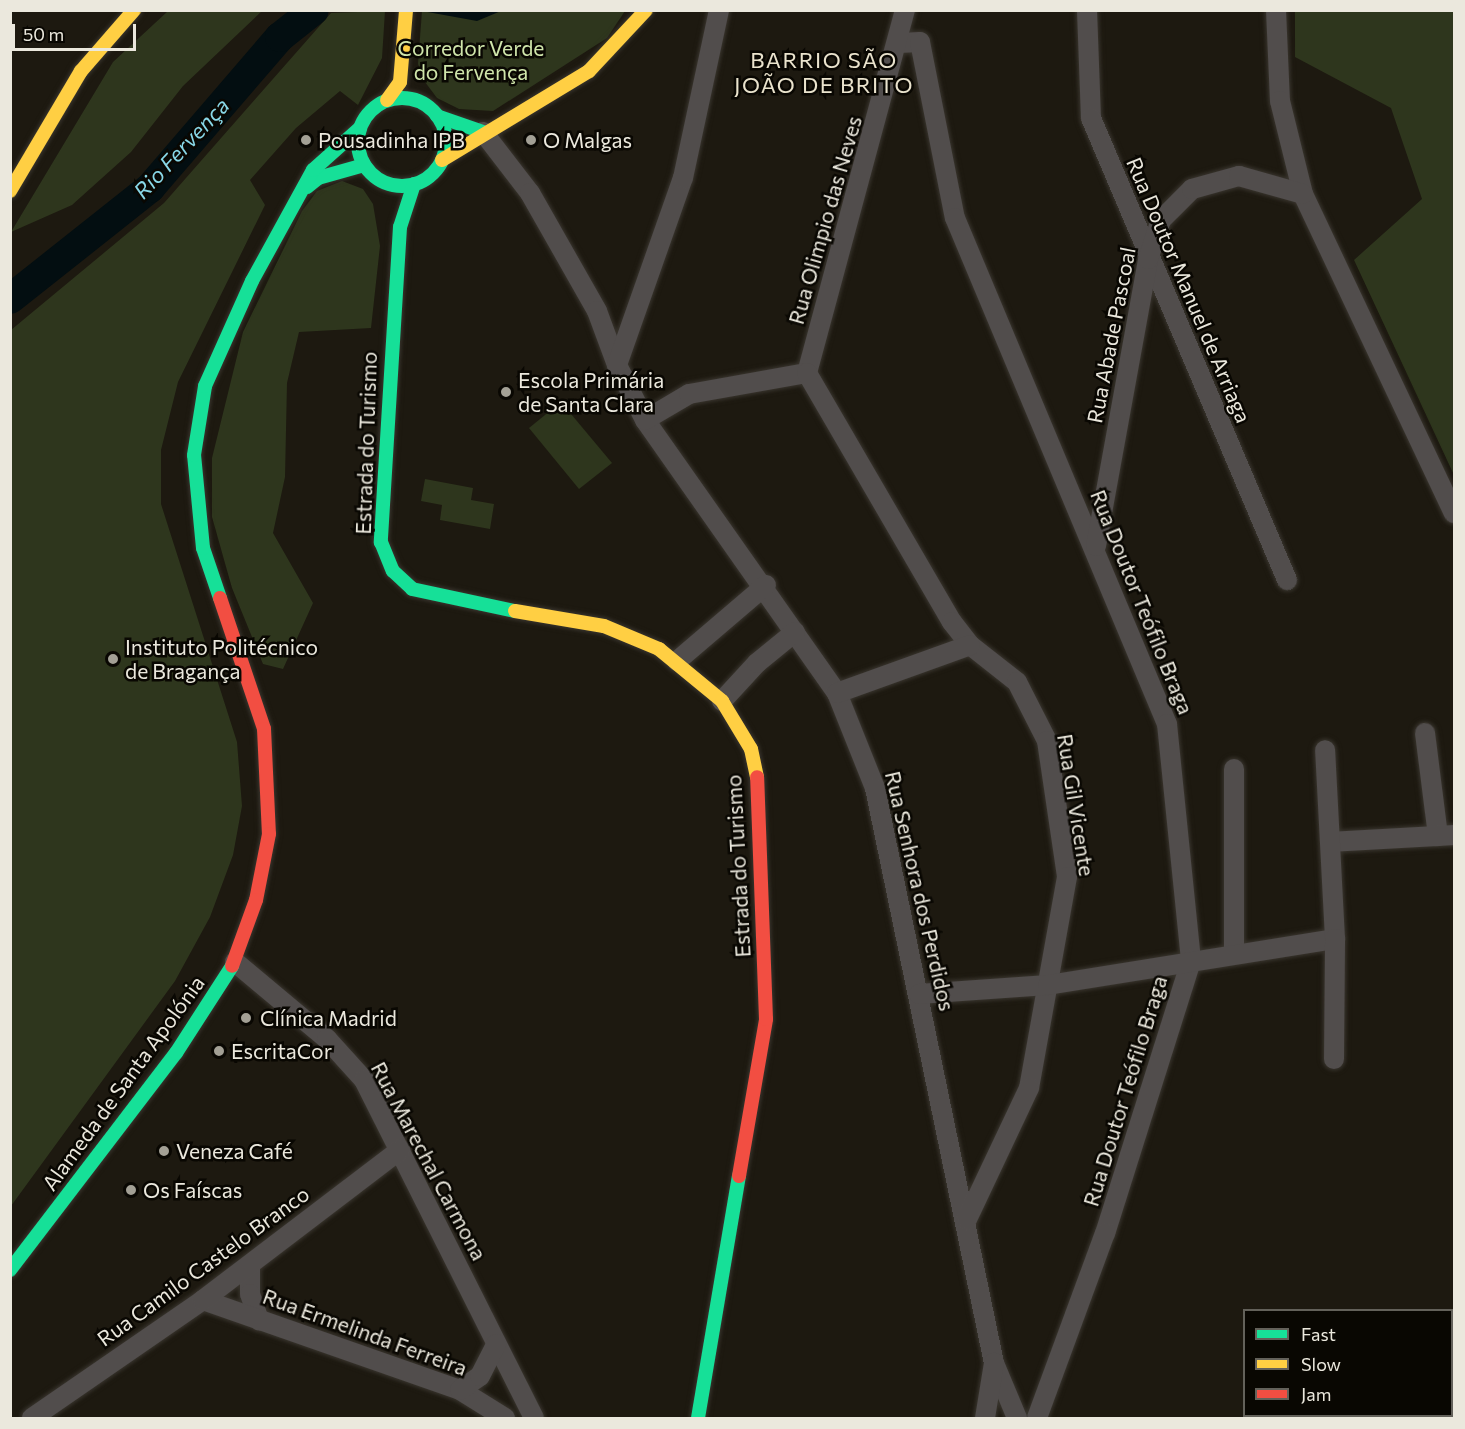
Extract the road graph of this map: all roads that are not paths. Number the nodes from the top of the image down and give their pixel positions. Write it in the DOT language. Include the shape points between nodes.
graph roads {
  1 [pos="134,10"];
  2 [pos="406,10"];
  3 [pos="646,10"];
  4 [pos="719,10"];
  5 [pos="905,10"];
  6 [pos="1087,10"];
  7 [pos="1276,10"];
  8 [pos="899,43"];
  9 [pos="404,52"];
  10 [pos="387,100"];
  11 [pos="432,111"];
  12 [pos="360,128"];
  13 [pos="483,132"];
  14 [pos="442,160"];
  15 [pos="364,165"];
  16 [pos="383,181"];
  17 [pos="414,183"];
  18 [pos="10,191"];
  19 [pos="301,192"];
  20 [pos="1304,194"];
  21 [pos="400,227"];
  22 [pos="1148,259"];
  23 [pos="616,365"];
  24 [pos="807,373"];
  25 [pos="645,420"];
  26 [pos="1455,513"];
  27 [pos="1096,546"];
  28 [pos="1287,580"];
  29 [pos="766,585"];
  30 [pos="795,632"];
  31 [pos="970,645"];
  32 [pos="676,661"];
  33 [pos="837,693"];
  34 [pos="722,702"];
  35 [pos="1425,732"];
  36 [pos="1325,750"];
  37 [pos="1234,769"];
  38 [pos="1446,836"];
  39 [pos="1330,842"];
  40 [pos="1335,939"];
  41 [pos="1234,954"];
  42 [pos="1191,961"];
  43 [pos="235,962"];
  44 [pos="1048,985"];
  45 [pos="919,994"];
  46 [pos="1334,1059"];
  47 [pos="400,1150"];
  48 [pos="967,1219"];
  49 [pos="250,1265"];
  50 [pos="10,1269"];
  51 [pos="203,1300"];
  52 [pos="259,1320"];
  53 [pos="496,1344"];
  54 [pos="994,1363"];
  55 [pos="459,1390"];
  56 [pos="32,1419"];
  57 [pos="506,1419"];
  58 [pos="534,1419"];
  59 [pos="698,1419"];
  60 [pos="985,1419"];
  61 [pos="1017,1419"];
  62 [pos="1037,1419"];
  1 -- 18 [label="main road" via="81,71"];
  2 -- 9 [label="main road"];
  3 -- 13 [label="main road" via="589,71"];
  4 -- 23 [label="street" via="682,178"];
  5 -- 8 [label="street, Rua Olimpio das Neves"];
  6 -- 22 [label="street, Rua Doutor Manuel de Arriaga" via="1091,118"];
  7 -- 20 [label="street" via="1280,101"];
  8 -- 24 [label="street, Rua Olimpio das Neves"];
  8 -- 27 [label="street, Rua Doutor Teófilo Braga" via="920,42 955,218"];
  9 -- 10 [label="main road" via="400,82"];
  9 -- 11 [label="main road" via="415,96"];
  10 -- 11 [label="main road" via="408,99"];
  10 -- 12 [label="main road"];
  11 -- 13 [label="main road"];
  11 -- 14 [label="main road" via="444,129"];
  12 -- 15 [label="main road"];
  12 -- 19 [label="main road, Alameda de Santa Apolónia" via="319,164"];
  13 -- 14 [label="main road"];
  13 -- 23 [label="street, Rua Senhora dos Perdidos" via="530,193 597,311"];
  14 -- 17 [label="main road"];
  15 -- 16 [label="main road"];
  15 -- 19 [label="main road" via="318,178"];
  16 -- 17 [label="main road"];
  16 -- 21 [label="main road, Estrada do Turismo"];
  17 -- 21 [label="main road, Estrada do Turismo"];
  19 -- 43 [label="main road, Alameda de Santa Apolónia" via="252,281 205,386 194,455 203,548 264,729 269,834 256,900"];
  20 -- 22 [label="street, Rua Abade Pascoal" via="1239,176 1192,189 1161,220"];
  20 -- 26 [label="street"];
  21 -- 32 [label="main road, Estrada do Turismo" via="380,501 381,542 393,571 412,589 439,599 604,626"];
  22 -- 27 [label="street, Rua Abade Pascoal"];
  22 -- 28 [label="street, Rua Doutor Manuel de Arriaga"];
  23 -- 25 [label="street, Rua Senhora dos Perdidos"];
  24 -- 25 [label="street" via="689,394"];
  24 -- 31 [label="street, Rua Gil Vicente"];
  25 -- 29 [label="street, Rua Senhora dos Perdidos"];
  27 -- 42 [label="street, Rua Doutor Teófilo Braga" via="1167,724"];
  29 -- 30 [label="street, Rua Senhora dos Perdidos"];
  29 -- 32 [label="street"];
  30 -- 33 [label="street, Rua Senhora dos Perdidos"];
  30 -- 34 [label="street" via="757,663"];
  31 -- 33 [label="street"];
  31 -- 44 [label="street, Rua Gil Vicente" via="1017,682 1047,741 1067,877"];
  32 -- 34 [label="main road, Estrada do Turismo"];
  33 -- 45 [label="street, Rua Senhora dos Perdidos" via="875,788"];
  34 -- 59 [label="main road, Estrada do Turismo" via="752,749 759,788 766,1019"];
  35 -- 38 [label="street"];
  36 -- 39 [label="street"];
  37 -- 41 [label="street"];
  38 -- 39 [label="street"];
  39 -- 40 [label="street"];
  40 -- 41 [label="street"];
  40 -- 46 [label="street"];
  41 -- 42 [label="street"];
  42 -- 44 [label="street"];
  42 -- 62 [label="street, Rua Doutor Teófilo Braga" via="1105,1233"];
  43 -- 47 [label="street, Rua Marechal Carmona" via="327,1039 364,1080"];
  43 -- 50 [label="main road, Alameda de Santa Apolónia" via="176,1053"];
  44 -- 45 [label="street"];
  44 -- 48 [label="street, Rua Gil Vicente" via="1029,1088"];
  45 -- 48 [label="street, Rua Senhora dos Perdidos"];
  47 -- 49 [label="street, Rua Camilo Castelo Branco"];
  47 -- 53 [label="street, Rua Marechal Carmona"];
  48 -- 54 [label="street, Rua Senhora dos Perdidos"];
  49 -- 51 [label="street, Rua Camilo Castelo Branco"];
  49 -- 52 [label="street" via="250,1294"];
  51 -- 52 [label="street, Rua Ermelinda Ferreira"];
  51 -- 56 [label="street, Rua Camilo Castelo Branco"];
  52 -- 55 [label="street, Rua Ermelinda Ferreira"];
  53 -- 55 [label="street" via="480,1376"];
  53 -- 58 [label="street, Rua Marechal Carmona"];
  54 -- 60 [label="street"];
  54 -- 61 [label="street, Rua Senhora dos Perdidos"];
  55 -- 57 [label="street, Rua Ermelinda Ferreira"];
}
